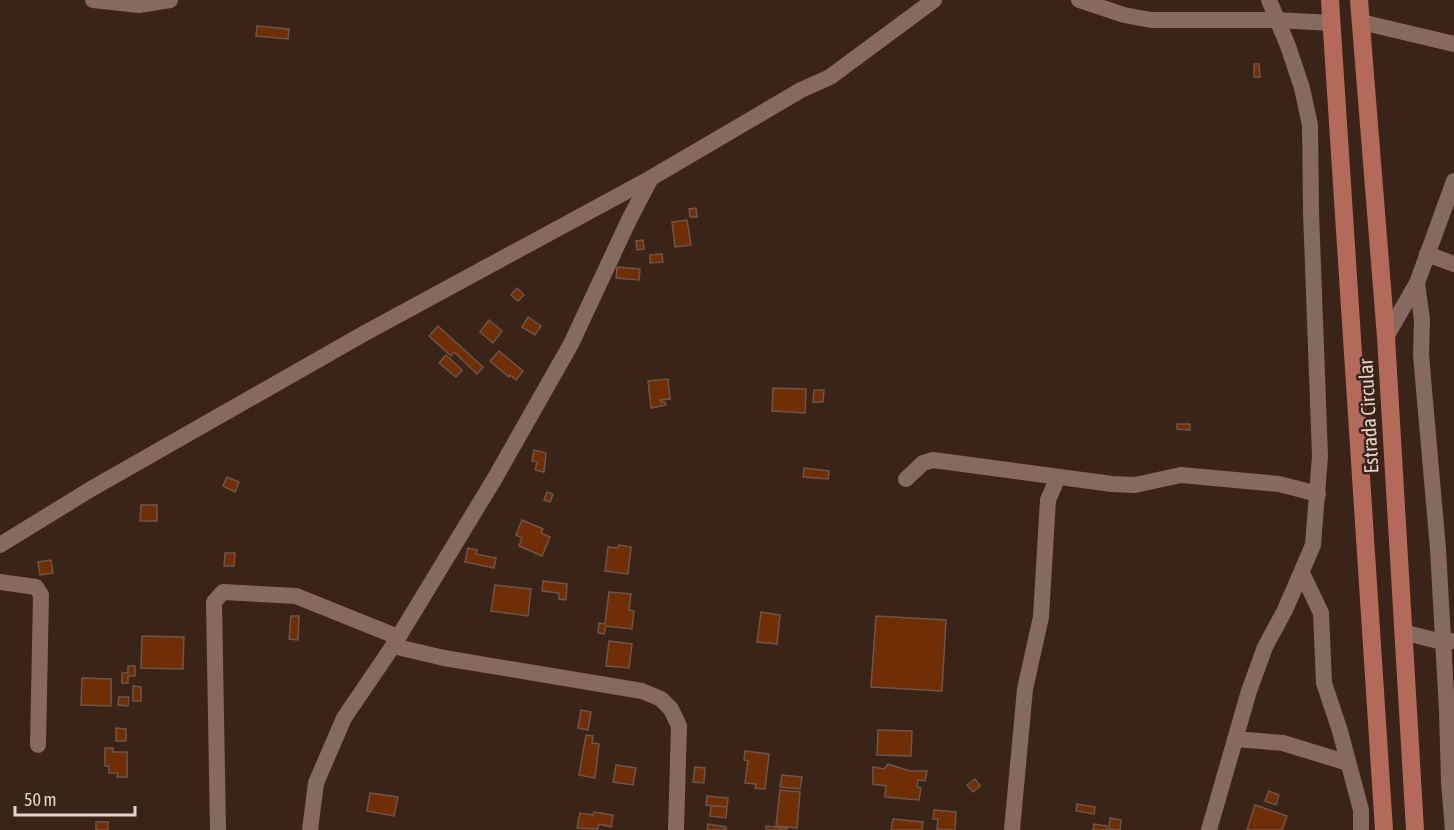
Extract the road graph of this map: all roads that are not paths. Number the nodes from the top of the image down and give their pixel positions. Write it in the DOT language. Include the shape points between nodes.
graph roads {
  1 [pos="93,0"];
  2 [pos="170,0"];
  3 [pos="934,0"];
  4 [pos="1079,0"];
  5 [pos="1269,0"];
  6 [pos="1330,0"];
  7 [pos="1359,0"];
  8 [pos="1276,20"];
  9 [pos="1361,22"];
  10 [pos="1332,23"];
  11 [pos="1454,44"];
  12 [pos="651,178"];
  13 [pos="1454,181"];
  14 [pos="1427,254"];
  15 [pos="1454,264"];
  16 [pos="1417,283"];
  17 [pos="1386,337"];
  18 [pos="1058,477"];
  19 [pos="906,478"];
  20 [pos="1318,494"];
  21 [pos="0,545"];
  22 [pos="1302,573"];
  23 [pos="0,582"];
  24 [pos="1403,632"];
  25 [pos="396,641"];
  26 [pos="1448,641"];
  27 [pos="1450,711"];
  28 [pos="1235,739"];
  29 [pos="38,745"];
  30 [pos="1348,763"];
  31 [pos="218,830"];
  32 [pos="310,830"];
  33 [pos="676,830"];
  34 [pos="1012,830"];
  35 [pos="1209,830"];
  36 [pos="1361,830"];
  37 [pos="1384,830"];
  38 [pos="1415,830"];
  39 [pos="1453,830"];
  1 -- 2 [label="street" via="139,6"];
  3 -- 12 [label="street" via="830,77"];
  4 -- 8 [label="street" via="1151,20"];
  5 -- 8 [label="street"];
  6 -- 10 [label="main road, Estrada Circular"];
  7 -- 9 [label="main road, Estrada Circular"];
  8 -- 10 [label="street"];
  8 -- 20 [label="street" via="1302,88 1310,125"];
  9 -- 11 [label="street"];
  9 -- 17 [label="main road, Estrada Circular"];
  10 -- 37 [label="main road, Estrada Circular"];
  12 -- 21 [label="street" via="366,333 101,483"];
  12 -- 25 [label="street" via="571,344"];
  13 -- 14 [label="street"];
  14 -- 15 [label="street"];
  14 -- 16 [label="street"];
  16 -- 17 [label="street"];
  16 -- 26 [label="street"];
  17 -- 24 [label="main road, Estrada Circular"];
  18 -- 19 [label="street" via="933,460 922,463"];
  18 -- 20 [label="street" via="1135,485 1182,475 1279,484"];
  18 -- 34 [label="street" via="1048,500 1041,617 1025,689"];
  20 -- 22 [label="street" via="1313,545"];
  22 -- 28 [label="street" via="1265,647"];
  22 -- 30 [label="street" via="1321,613 1324,683"];
  23 -- 29 [label="street" via="36,587 41,595"];
  24 -- 26 [label="street"];
  24 -- 38 [label="main road, Estrada Circular"];
  25 -- 31 [label="street" via="296,596 223,592 214,602"];
  25 -- 32 [label="street" via="344,718 316,783"];
  25 -- 33 [label="street" via="444,658 642,691 661,699 679,726"];
  26 -- 27 [label="street"];
  27 -- 39 [label="street"];
  28 -- 30 [label="street" via="1283,743"];
  28 -- 35 [label="street"];
  30 -- 36 [label="street" via="1361,810"];
}
